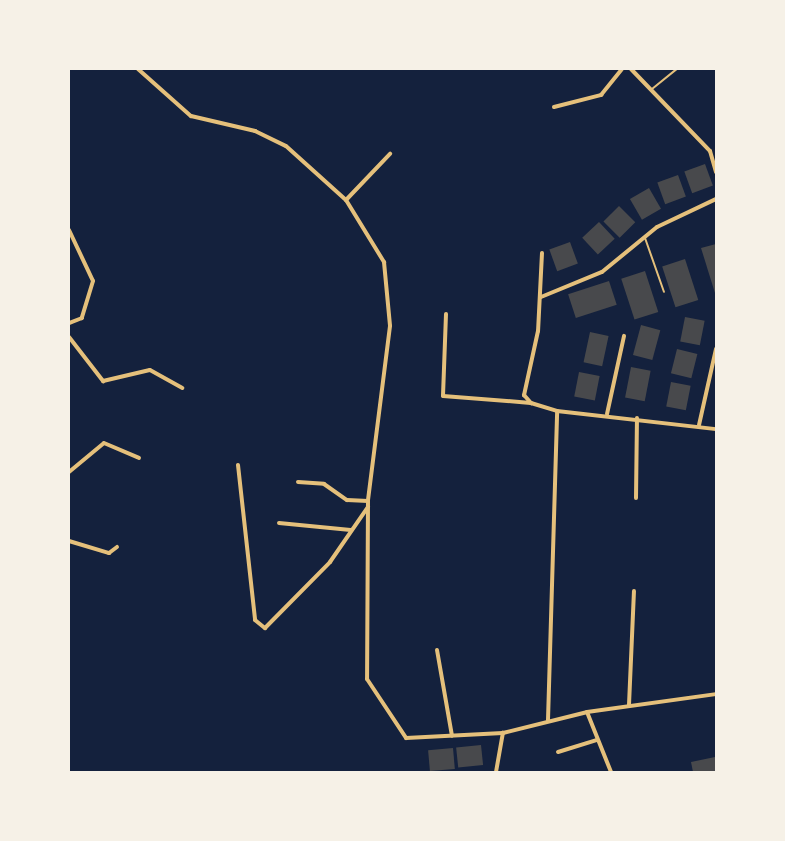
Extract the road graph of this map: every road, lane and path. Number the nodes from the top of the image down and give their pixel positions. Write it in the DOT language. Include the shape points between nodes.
graph roads {
  1 [pos="138,69"];
  2 [pos="622,69"];
  3 [pos="631,69"];
  4 [pos="677,69"];
  5 [pos="652,89"];
  6 [pos="554,107"];
  7 [pos="390,154"];
  8 [pos="716,172"];
  9 [pos="716,199"];
  10 [pos="346,200"];
  11 [pos="69,230"];
  12 [pos="644,237"];
  13 [pos="542,253"];
  14 [pos="664,292"];
  15 [pos="541,297"];
  16 [pos="446,314"];
  17 [pos="69,323"];
  18 [pos="624,336"];
  19 [pos="69,337"];
  20 [pos="716,349"];
  21 [pos="182,388"];
  22 [pos="531,403"];
  23 [pos="557,411"];
  24 [pos="607,414"];
  25 [pos="638,418"];
  26 [pos="699,425"];
  27 [pos="716,429"];
  28 [pos="139,458"];
  29 [pos="238,465"];
  30 [pos="69,472"];
  31 [pos="298,482"];
  32 [pos="636,498"];
  33 [pos="368,504"];
  34 [pos="279,523"];
  35 [pos="351,530"];
  36 [pos="69,541"];
  37 [pos="117,547"];
  38 [pos="634,591"];
  39 [pos="437,650"];
  40 [pos="716,694"];
  41 [pos="629,705"];
  42 [pos="586,712"];
  43 [pos="548,720"];
  44 [pos="503,733"];
  45 [pos="452,736"];
  46 [pos="597,740"];
  47 [pos="558,752"];
  48 [pos="496,772"];
  49 [pos="611,772"];
  1 -- 10 [label="street" via="191,116 276,139"];
  2 -- 6 [label="street" via="601,95"];
  3 -- 5 [label="street"];
  4 -- 5 [label="lane"];
  5 -- 8 [label="street" via="710,151"];
  7 -- 10 [label="street"];
  9 -- 12 [label="street" via="679,214"];
  10 -- 33 [label="street" via="377,246 388,282 388,351"];
  11 -- 17 [label="street" via="93,281 84,315"];
  12 -- 14 [label="lane"];
  12 -- 15 [label="street" via="602,272"];
  13 -- 15 [label="street"];
  15 -- 22 [label="street" via="525,386"];
  16 -- 22 [label="street" via="441,385 447,400"];
  18 -- 24 [label="street"];
  19 -- 21 [label="street" via="103,381 150,370"];
  20 -- 26 [label="street"];
  22 -- 23 [label="street"];
  23 -- 24 [label="street"];
  23 -- 43 [label="street"];
  24 -- 25 [label="street"];
  25 -- 26 [label="street"];
  25 -- 32 [label="street"];
  26 -- 27 [label="street"];
  28 -- 30 [label="street" via="104,443"];
  29 -- 35 [label="street" via="259,625 276,622"];
  31 -- 33 [label="street" via="324,484 347,500"];
  33 -- 35 [label="street"];
  33 -- 45 [label="street" via="370,689 406,738"];
  34 -- 35 [label="street"];
  36 -- 37 [label="street" via="109,553"];
  38 -- 41 [label="street"];
  39 -- 45 [label="street"];
  40 -- 41 [label="street"];
  41 -- 42 [label="street"];
  42 -- 43 [label="street"];
  42 -- 46 [label="street"];
  43 -- 44 [label="street"];
  44 -- 45 [label="street"];
  44 -- 48 [label="street"];
  46 -- 47 [label="street"];
  46 -- 49 [label="street"];
}
